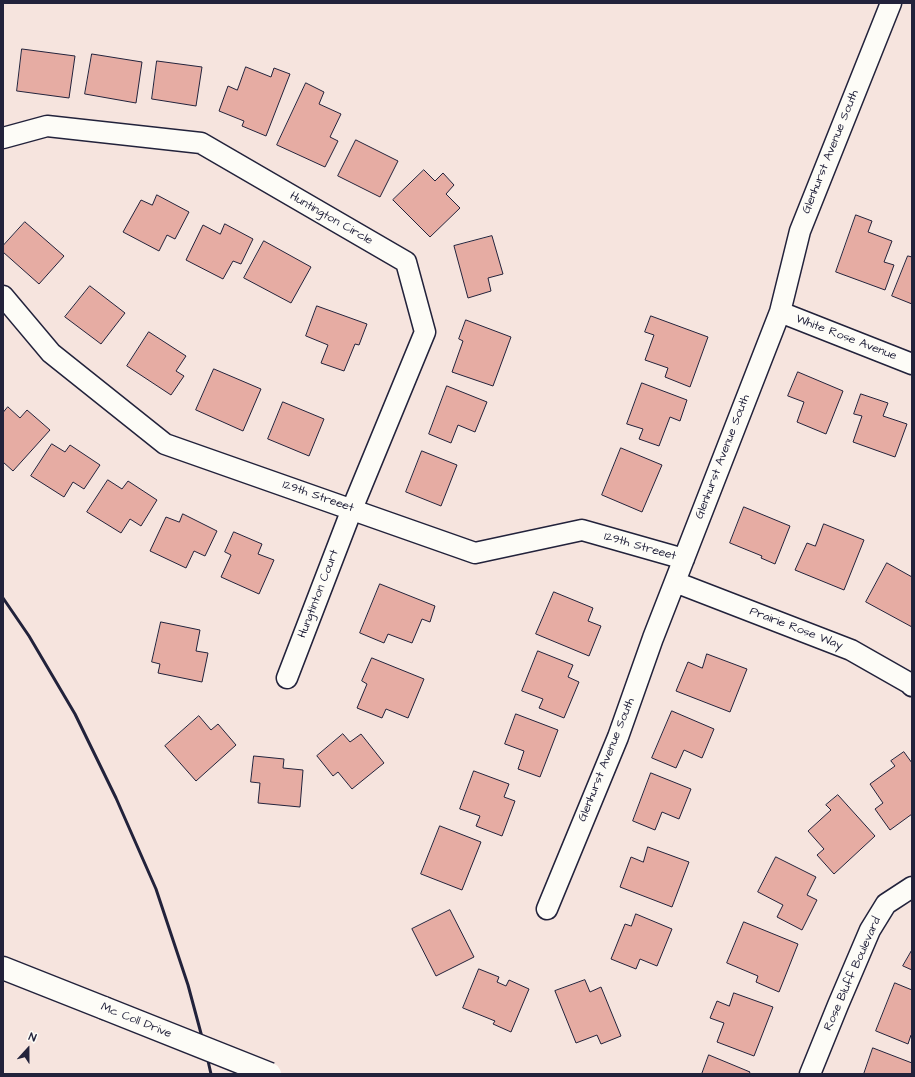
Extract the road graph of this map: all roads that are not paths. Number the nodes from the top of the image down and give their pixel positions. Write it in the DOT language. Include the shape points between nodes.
graph roads {
  1 [pos="891,3"];
  2 [pos="3,138"];
  3 [pos="3,296"];
  4 [pos="780,312"];
  5 [pos="912,364"];
  6 [pos="352,509"];
  7 [pos="684,560"];
  8 [pos="675,582"];
  9 [pos="287,678"];
  10 [pos="912,686"];
  11 [pos="912,887"];
  12 [pos="547,909"];
  13 [pos="3,968"];
  14 [pos="270,1074"];
  15 [pos="810,1074"];
  1 -- 4 [label="street, Glenhurst Avenue South" via="800,230"];
  2 -- 6 [label="street, Huntington Circle" via="47,126 201,143 406,262 426,332"];
  3 -- 6 [label="street, 129th Streeet" via="51,353 165,444"];
  4 -- 5 [label="street, White Rose Avenue"];
  4 -- 7 [label="street, Glenhurst Avenue South"];
  6 -- 7 [label="street, 129th Streeet" via="475,553 582,530"];
  6 -- 9 [label="street, Hungtinton Court"];
  7 -- 8 [label="street, Glenhurst Avenue South"];
  8 -- 10 [label="street, Prairie Rose Way" via="851,650"];
  8 -- 12 [label="street, Glenhurst Avenue South" via="618,737"];
  11 -- 15 [label="street, Rose Bluff Boulevard" via="886,904 870,930"];
  13 -- 14 [label="main road, Mc Coll Drive, bridge"];
}
